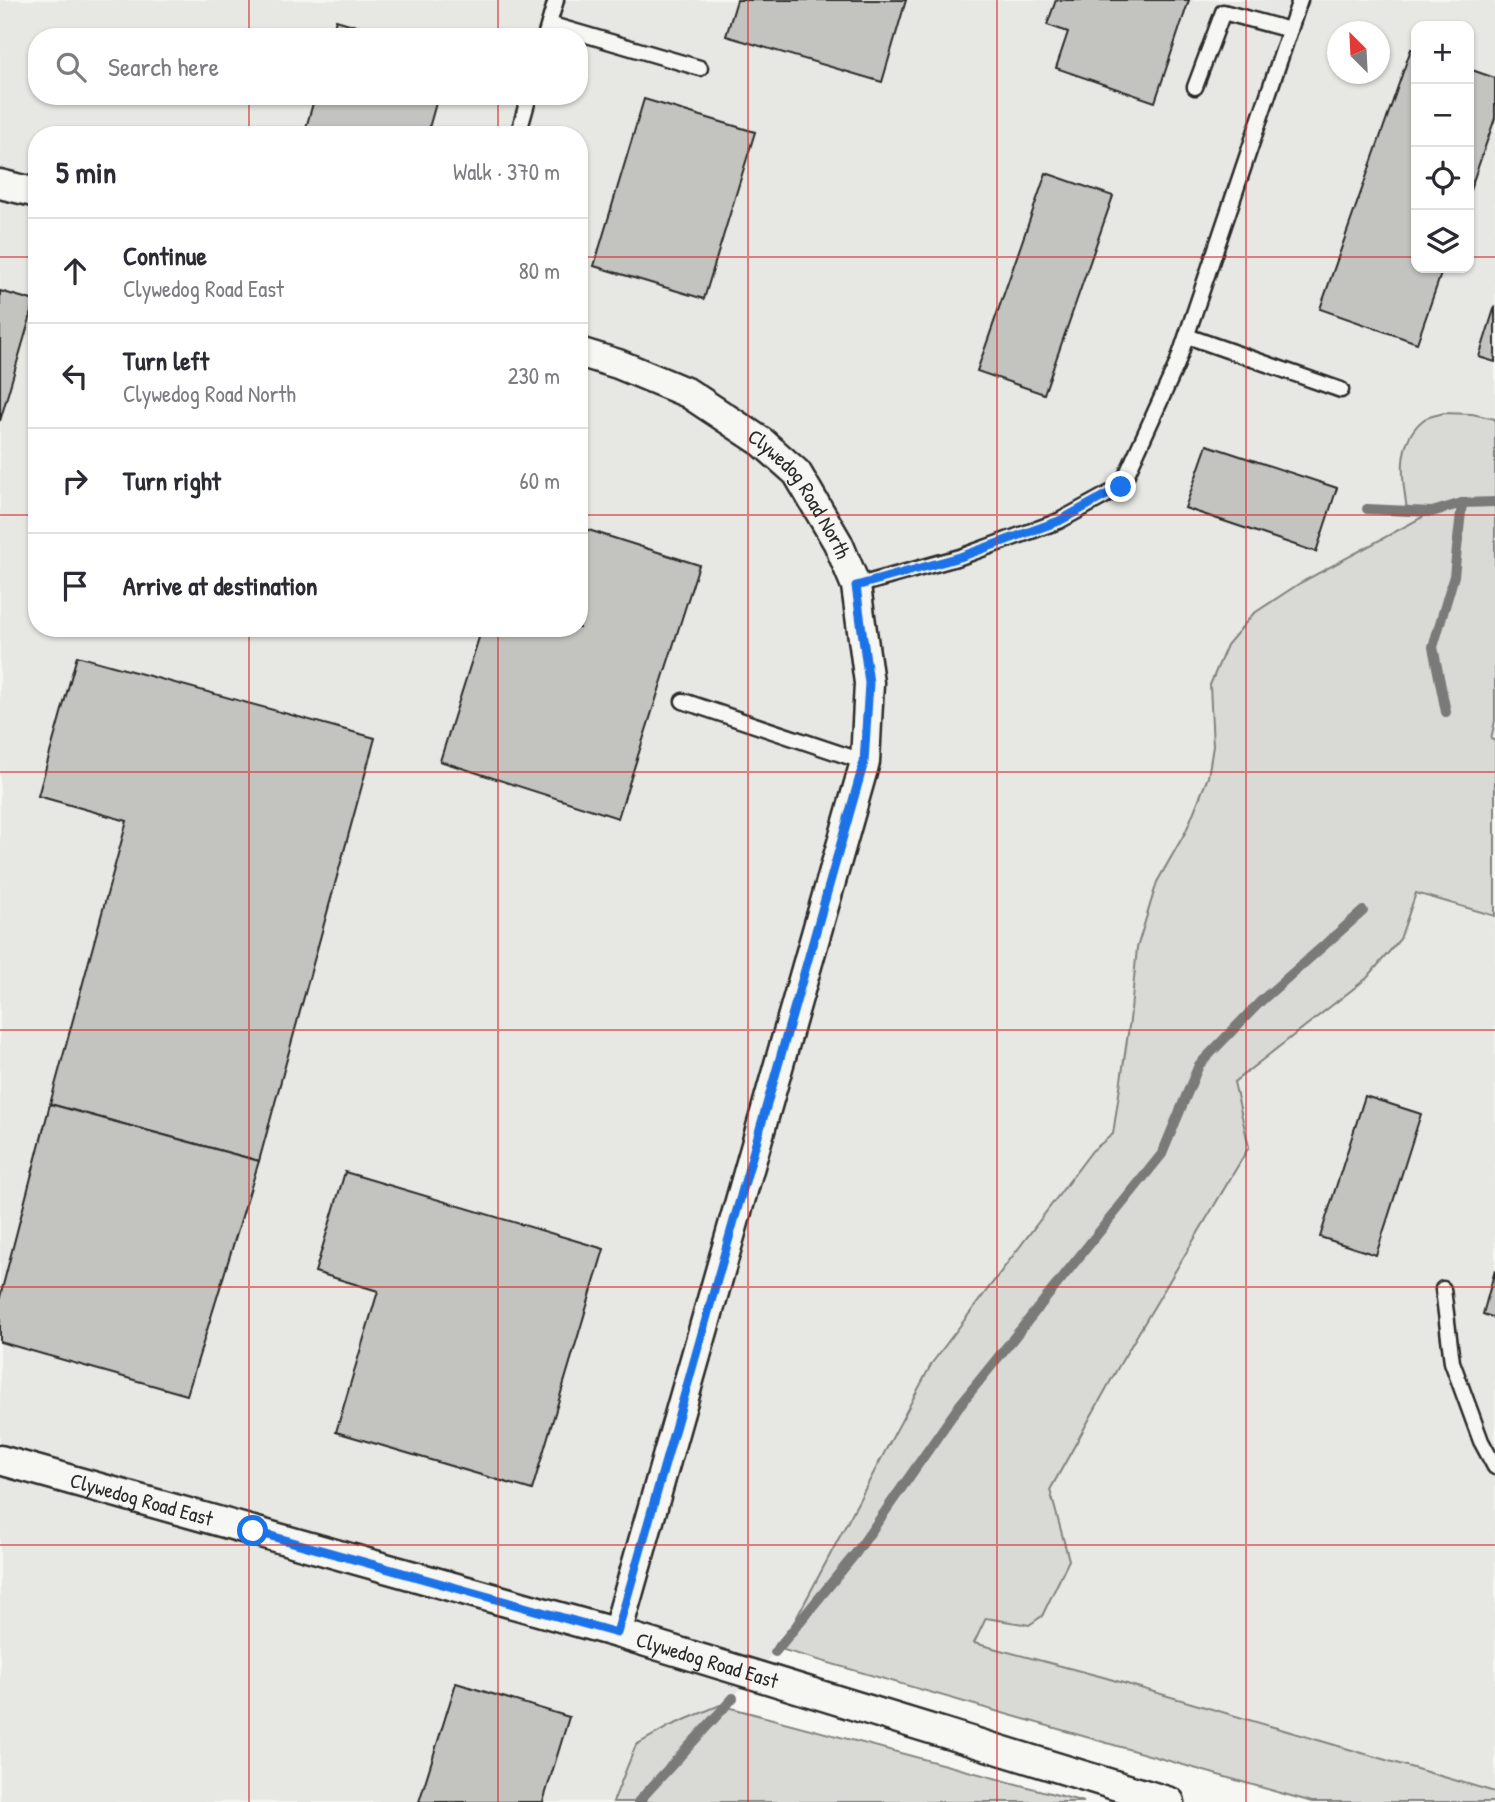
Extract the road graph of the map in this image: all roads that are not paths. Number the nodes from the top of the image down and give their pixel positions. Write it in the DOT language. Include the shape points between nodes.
graph roads {
  1 [pos="556,0"];
  2 [pos="1300,0"];
  3 [pos="548,28"];
  4 [pos="1290,30"];
  5 [pos="588,40"];
  6 [pos="700,68"];
  7 [pos="1195,87"];
  8 [pos="526,105"];
  9 [pos="521,126"];
  10 [pos="0,184"];
  11 [pos="28,192"];
  12 [pos="1187,335"];
  13 [pos="588,355"];
  14 [pos="1341,390"];
  15 [pos="856,586"];
  16 [pos="683,701"];
  17 [pos="864,762"];
  18 [pos="1443,1289"];
  19 [pos="0,1460"];
  20 [pos="1495,1467"];
  21 [pos="617,1633"];
  22 [pos="1170,1802"];
  1 -- 3 [label="lane"];
  2 -- 4 [label="lane"];
  4 -- 7 [label="lane" via="1223,12"];
  4 -- 12 [label="lane"];
  5 -- 6 [label="lane"];
  8 -- 9 [label="lane"];
  10 -- 11 [label="street"];
  12 -- 14 [label="lane"];
  12 -- 15 [label="lane" via="1121,487 1059,521 960,557"];
  13 -- 15 [label="street, Clywedog Road North" via="688,393 762,442 797,473 838,543"];
  15 -- 17 [label="street, Clywedog Road North" via="869,683"];
  16 -- 17 [label="lane"];
  17 -- 21 [label="street, Clywedog Road North"];
  18 -- 20 [label="lane" via="1451,1362"];
  19 -- 21 [label="street, Clywedog Road East"];
  21 -- 22 [label="street, Clywedog Road East"];
}
